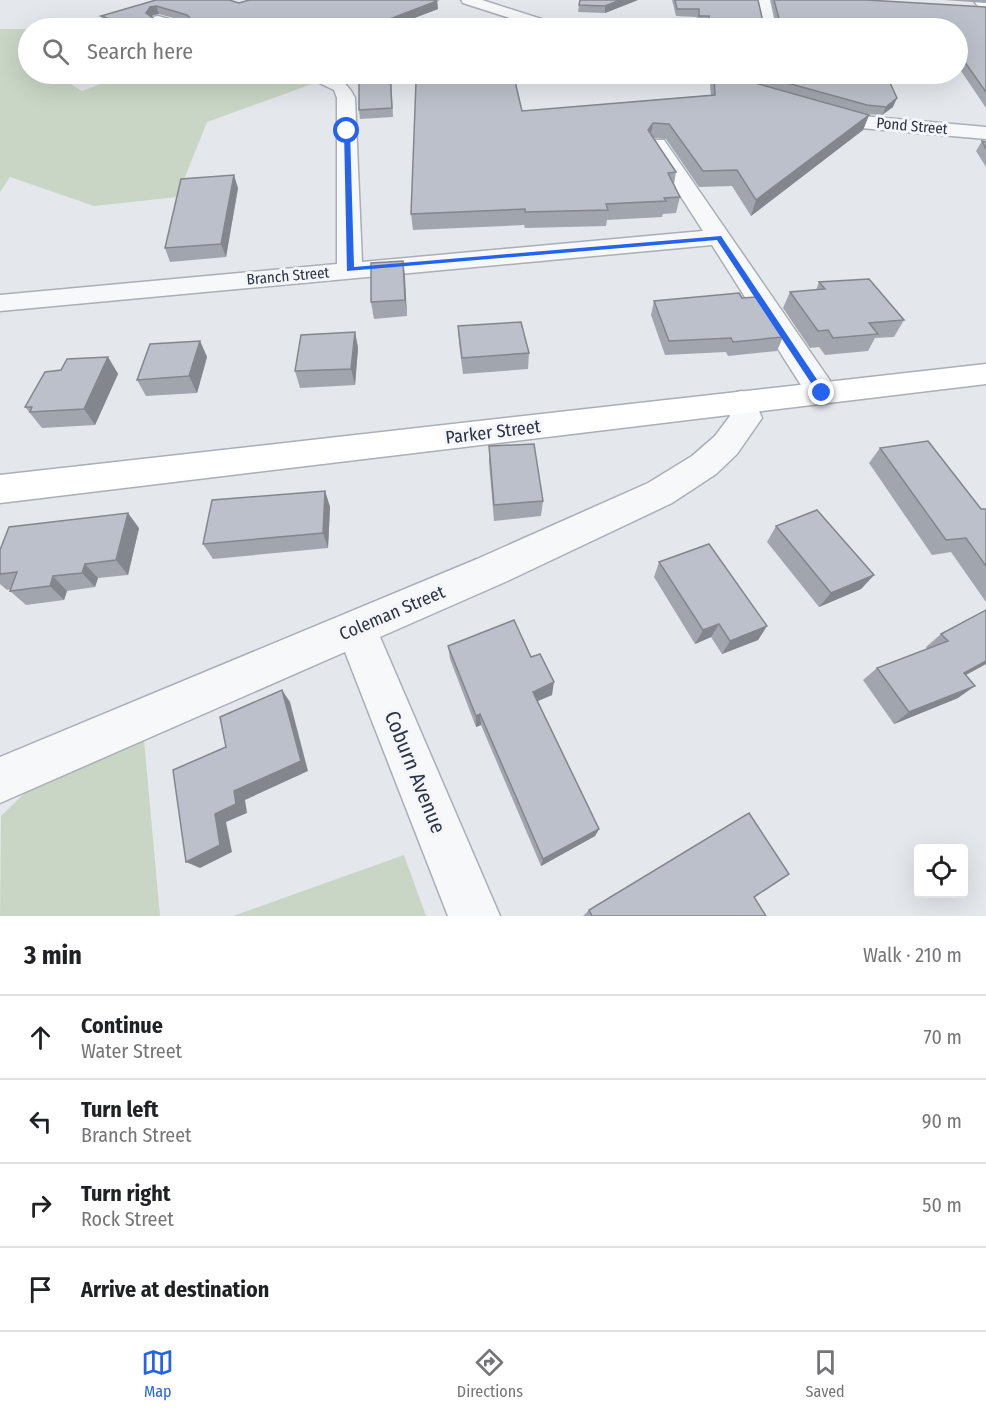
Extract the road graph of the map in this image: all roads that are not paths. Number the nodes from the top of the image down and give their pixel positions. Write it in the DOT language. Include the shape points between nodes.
graph roads {
  1 [pos="468,0"];
  2 [pos="764,0"];
  3 [pos="980,0"];
  4 [pos="962,8"];
  5 [pos="986,8"];
  6 [pos="524,18"];
  7 [pos="767,18"];
  8 [pos="335,84"];
  9 [pos="735,84"];
  10 [pos="773,95"];
  11 [pos="804,105"];
  12 [pos="986,133"];
  13 [pos="657,144"];
  14 [pos="719,237"];
  15 [pos="350,270"];
  16 [pos="0,303"];
  17 [pos="986,374"];
  18 [pos="822,393"];
  19 [pos="741,402"];
  20 [pos="0,489"];
  21 [pos="356,628"];
  22 [pos="0,780"];
  23 [pos="474,916"];
  1 -- 6 [label="street"];
  2 -- 7 [label="street"];
  3 -- 5 [label="street"];
  4 -- 5 [label="street"];
  8 -- 15 [label="street" via="346,98"];
  9 -- 10 [label="street"];
  11 -- 12 [label="street, Pond Street" via="861,122"];
  13 -- 14 [label="street"];
  14 -- 15 [label="street, Branch Street"];
  14 -- 18 [label="street"];
  15 -- 16 [label="street, Branch Street"];
  17 -- 18 [label="main road, Parker Street"];
  18 -- 19 [label="main road, Parker Street"];
  19 -- 20 [label="main road, Parker Street"];
  19 -- 21 [label="street, Coleman Street" via="746,418 726,445 704,465 660,493"];
  21 -- 22 [label="street, Coleman Street"];
  21 -- 23 [label="street, Coburn Avenue"];
}
